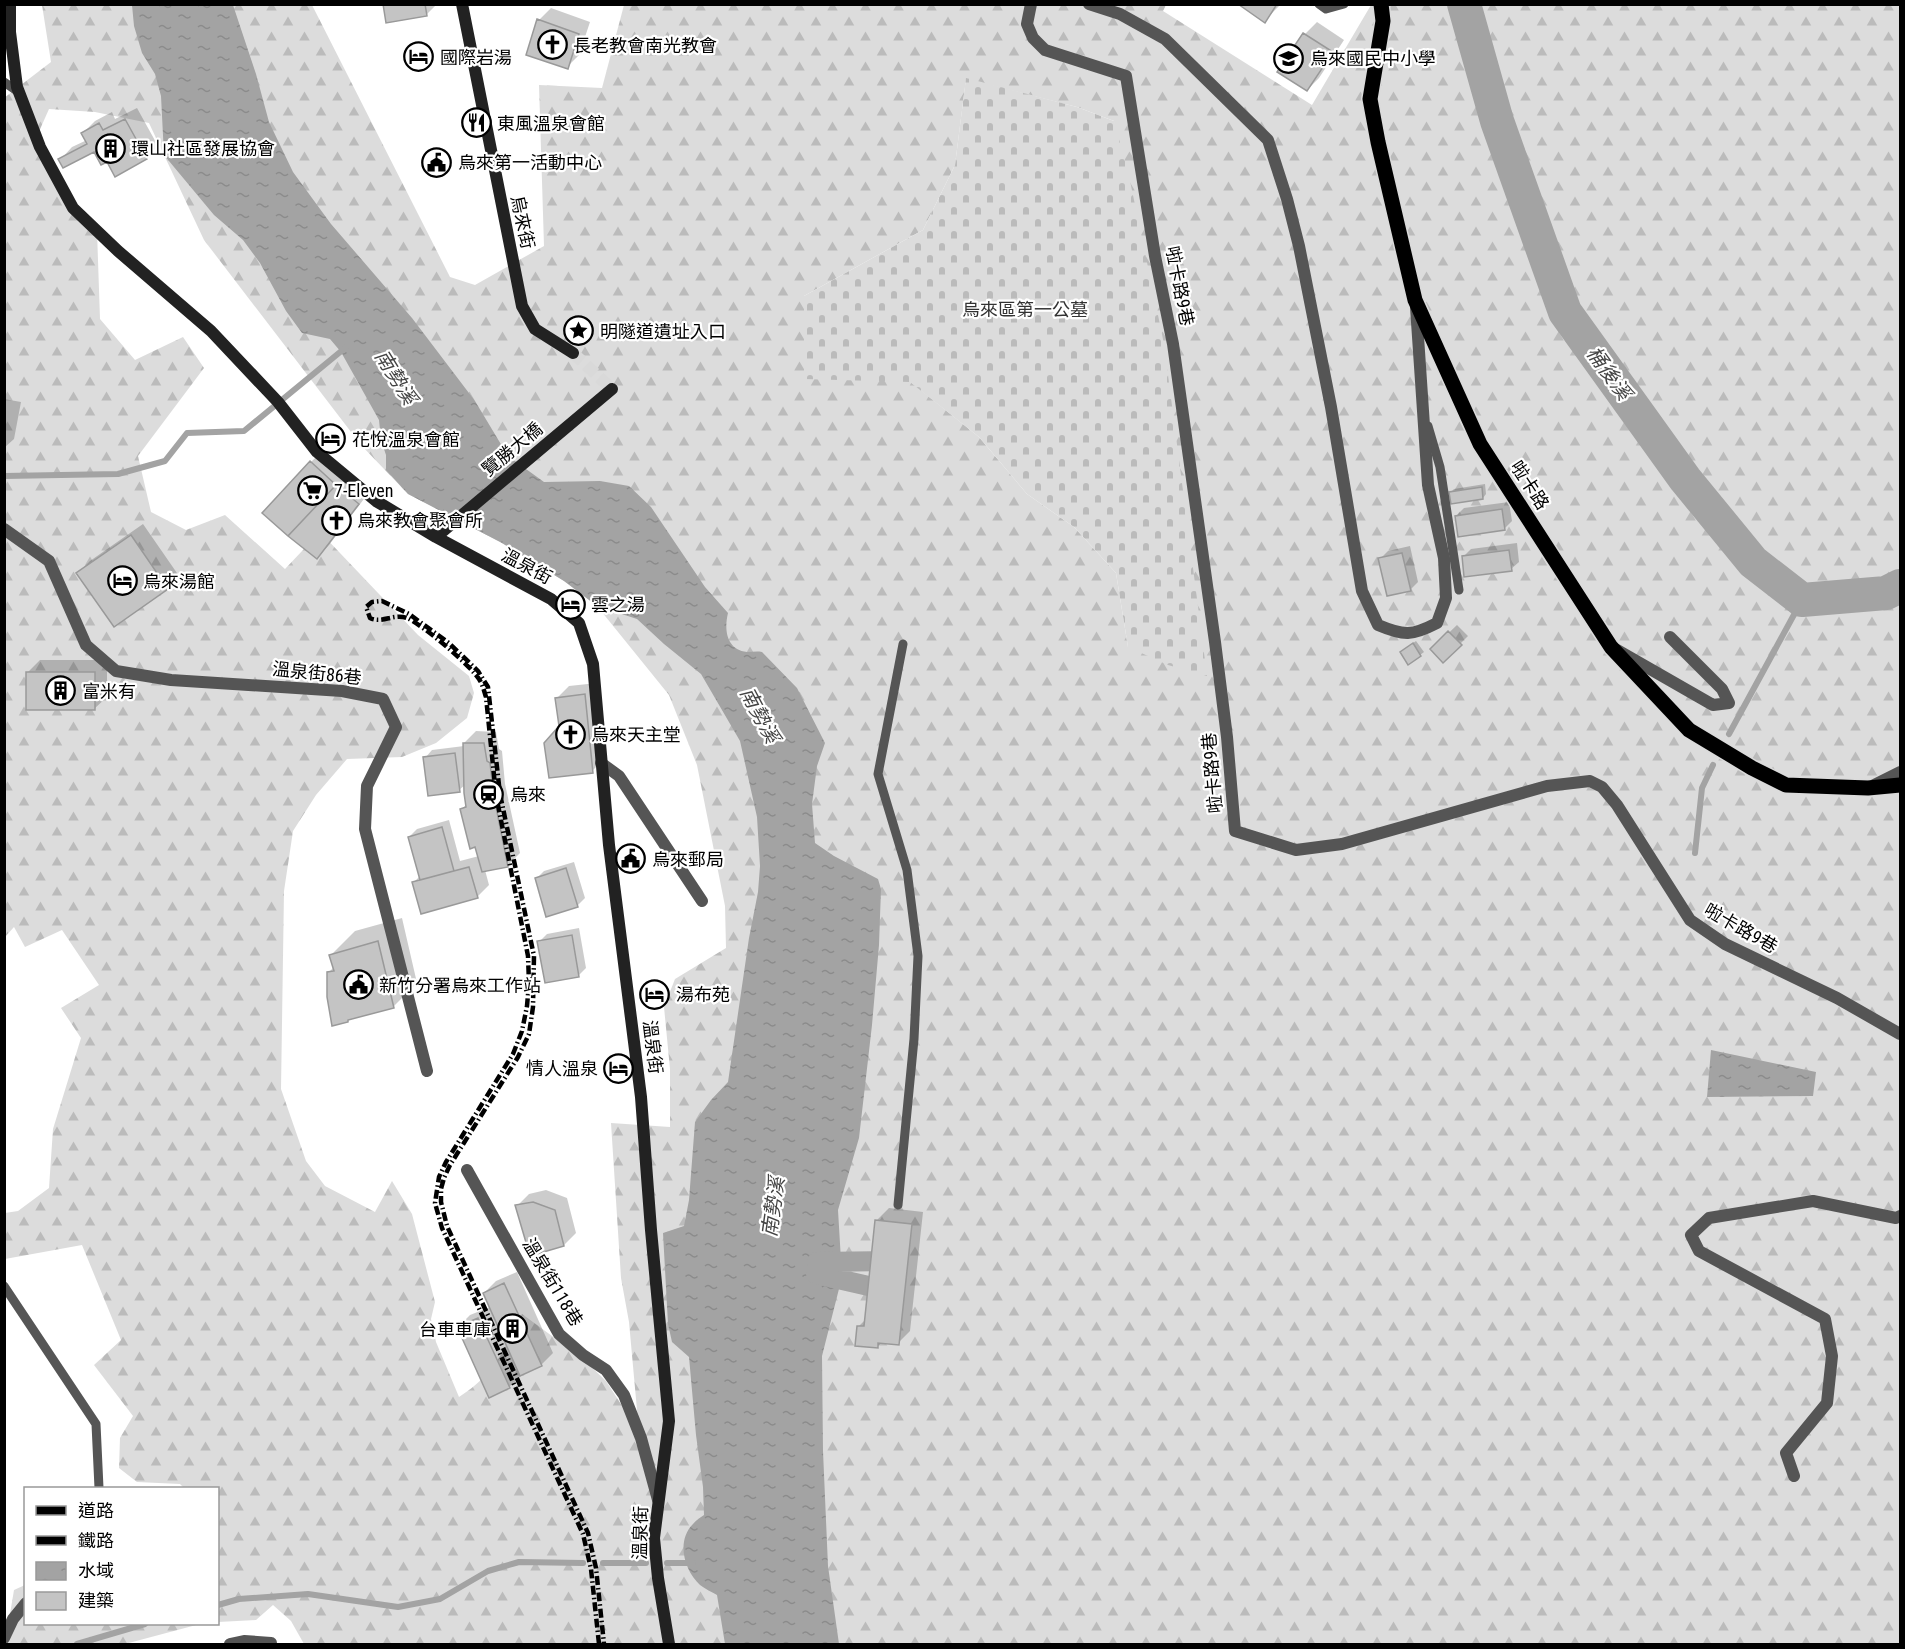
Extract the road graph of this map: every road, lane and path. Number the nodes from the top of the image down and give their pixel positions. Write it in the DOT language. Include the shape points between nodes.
graph roads {
  1 [pos="10,4"];
  2 [pos="462,4"];
  3 [pos="1031,4"];
  4 [pos="1089,4"];
  5 [pos="1319,4"];
  6 [pos="1344,4"];
  7 [pos="1381,4"];
  8 [pos="4,82"];
  9 [pos="20,93"];
  10 [pos="1415,300"];
  11 [pos="573,352"];
  12 [pos="612,388"];
  13 [pos="1423,410"];
  14 [pos="4,529"];
  15 [pos="436,537"];
  16 [pos="1459,590"];
  17 [pos="1670,637"];
  18 [pos="903,644"];
  19 [pos="1611,646"];
  20 [pos="601,763"];
  21 [pos="1900,772"];
  22 [pos="1900,785"];
  23 [pos="1868,789"];
  24 [pos="702,901"];
  25 [pos="1900,1034"];
  26 [pos="427,1071"];
  27 [pos="468,1170"];
  28 [pos="898,1205"];
  29 [pos="1900,1216"];
  30 [pos="4,1286"];
  31 [pos="1794,1476"];
  32 [pos="99,1487"];
  33 [pos="658,1500"];
  34 [pos="24,1605"];
  35 [pos="4,1638"];
  36 [pos="271,1643"];
  37 [pos="230,1644"];
  38 [pos="669,1644"];
  1 -- 9 [label="street, 溫泉街" via="10,32"];
  2 -- 11 [label="street, 烏來街" via="522,306 535,329"];
  3 -- 25 [label="street, 啦卡路9巷" via="1027,24 1033,38 1045,50 1126,76 1176,366 1227,737 1234,831 1296,850 1341,844 1547,786 1590,781 1602,787 1617,806 1690,920 1725,944 1837,998"];
  4 -- 13 [label="street" via="1120,14 1165,39 1268,140 1299,246 1362,591 1378,626 1395,632 1418,633 1437,623 1446,598 1444,558 1428,484"];
  5 -- 6 [label="lane" via="1326,9"];
  7 -- 10 [label="main road, 啦卡路" via="1383,21 1370,99"];
  8 -- 9 [label="lane"];
  9 -- 15 [label="street, 溫泉街" via="40,147 73,208 211,331 278,402 317,452 376,501"];
  10 -- 13 [label="street"];
  10 -- 19 [label="main road, 啦卡路" via="1480,444"];
  12 -- 15 [label="street, 覽勝大橋"];
  13 -- 16 [label="lane" via="1440,467"];
  14 -- 26 [label="street, 溫泉街86巷" via="49,561 86,645 116,671 171,680 342,691 383,699 396,727 367,786 365,829"];
  15 -- 20 [label="street, 溫泉街" via="551,599 579,623 593,664"];
  17 -- 19 [label="street" via="1722,689 1729,703 1713,705"];
  18 -- 28 [label="lane" via="878,774 907,870 918,956"];
  19 -- 23 [label="main road, 啦卡路" via="1689,730 1752,768 1786,785"];
  20 -- 24 [label="street" via="620,776"];
  20 -- 33 [label="street, 溫泉街" via="641,1096 669,1421"];
  21 -- 23 [label="street"];
  22 -- 23 [label="main road, 啦卡路"];
  27 -- 33 [label="street, 溫泉街118巷" via="559,1334 606,1370 624,1395"];
  29 -- 31 [label="street" via="1813,1201 1709,1218 1690,1235 1699,1251 1825,1319 1832,1356 1827,1403 1786,1453"];
  30 -- 32 [label="lane" via="96,1424"];
  33 -- 38 [label="street, 溫泉街" via="654,1538"];
  34 -- 35 [label="street"];
  36 -- 37 [label="street"];
}
